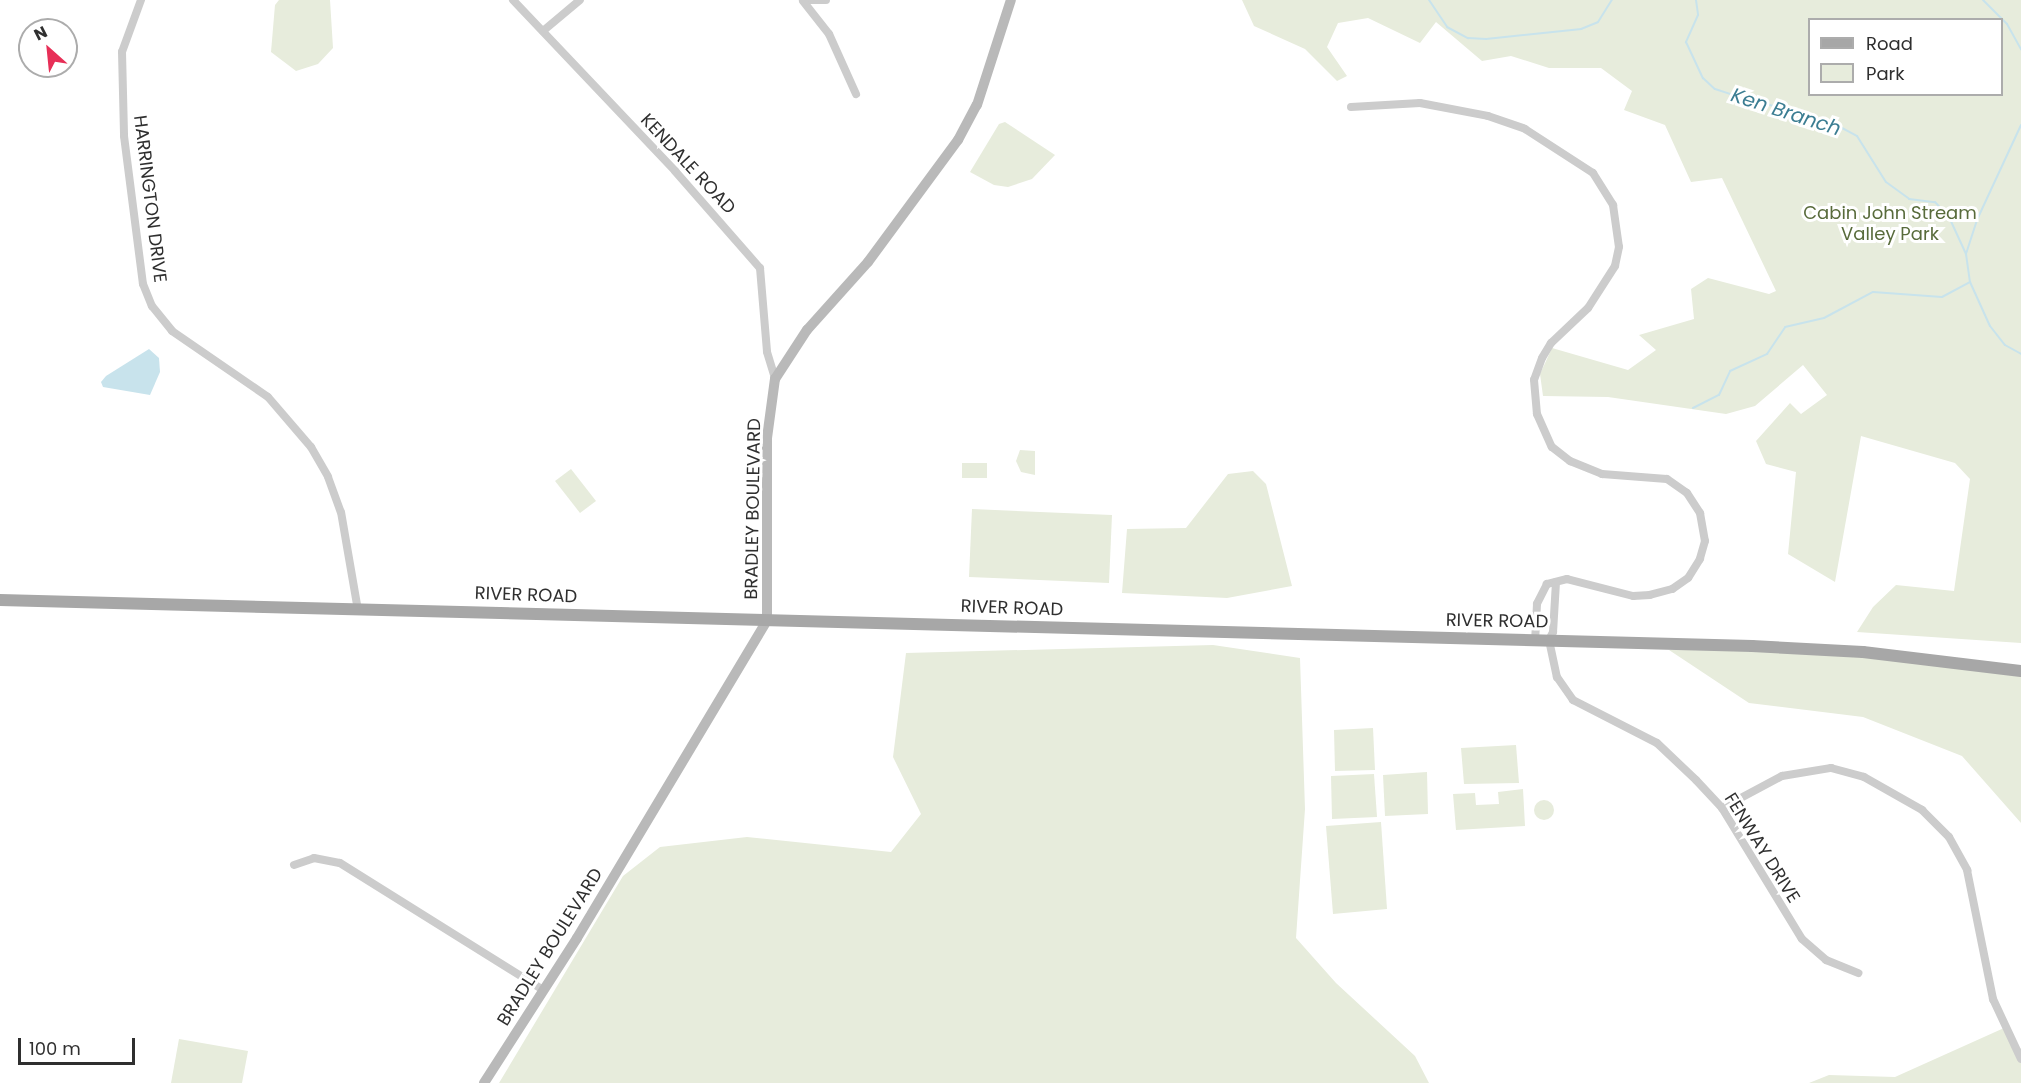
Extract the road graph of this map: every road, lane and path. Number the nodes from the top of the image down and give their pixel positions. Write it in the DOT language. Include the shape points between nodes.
graph roads {
  1 [pos="141,0"];
  2 [pos="513,0"];
  3 [pos="580,0"];
  4 [pos="803,0"];
  5 [pos="826,0"];
  6 [pos="1011,0"];
  7 [pos="543,31"];
  8 [pos="856,94"];
  9 [pos="1351,107"];
  10 [pos="775,379"];
  11 [pos="1556,582"];
  12 [pos="0,600"];
  13 [pos="358,610"];
  14 [pos="767,621"];
  15 [pos="1535,639"];
  16 [pos="1549,640"];
  17 [pos="2021,671"];
  18 [pos="1722,808"];
  19 [pos="294,865"];
  20 [pos="1858,973"];
  21 [pos="543,990"];
  22 [pos="2019,1053"];
  23 [pos="484,1083"];
  1 -- 13 [label="street, HARRINGTON DRIVE" via="122,52 124,136 143,284 152,306 172,331 268,397 311,447 341,512"];
  2 -- 7 [label="street, KENDALE ROAD"];
  3 -- 7 [label="street"];
  4 -- 5 [label="street"];
  4 -- 8 [label="street" via="829,34"];
  6 -- 10 [label="main road, BRADLEY BOULEVARD" via="981,96 958,140 868,262 807,330"];
  7 -- 10 [label="street, KENDALE ROAD" via="760,268 767,352"];
  9 -- 11 [label="street" via="1420,103 1488,116 1557,146 1593,173 1607,190 1618,226 1615,266 1588,308 1551,343 1542,358 1534,380 1536,414 1552,447 1579,466 1602,474 1667,479 1687,493 1700,513 1705,541 1688,578 1672,590 1633,596 1582,581"];
  10 -- 14 [label="main road, BRADLEY BOULEVARD" via="767,438"];
  11 -- 15 [label="street" via="1541,590"];
  11 -- 16 [label="street" via="1553,632"];
  12 -- 13 [label="main road, RIVER ROAD"];
  13 -- 14 [label="main road, RIVER ROAD"];
  14 -- 15 [label="main road, RIVER ROAD"];
  14 -- 21 [label="main road, BRADLEY BOULEVARD"];
  15 -- 16 [label="main road, RIVER ROAD"];
  16 -- 17 [label="main road, RIVER ROAD" via="1863,652"];
  16 -- 18 [label="street, FENWAY DRIVE" via="1557,677 1573,700 1657,743"];
  18 -- 20 [label="street, FENWAY DRIVE" via="1802,939 1826,960"];
  18 -- 22 [label="street" via="1782,776 1832,768 1864,777 1922,810 1949,837 1967,870 1993,999"];
  19 -- 21 [label="street" via="314,858 340,863"];
  21 -- 23 [label="main road, BRADLEY BOULEVARD"];
}
